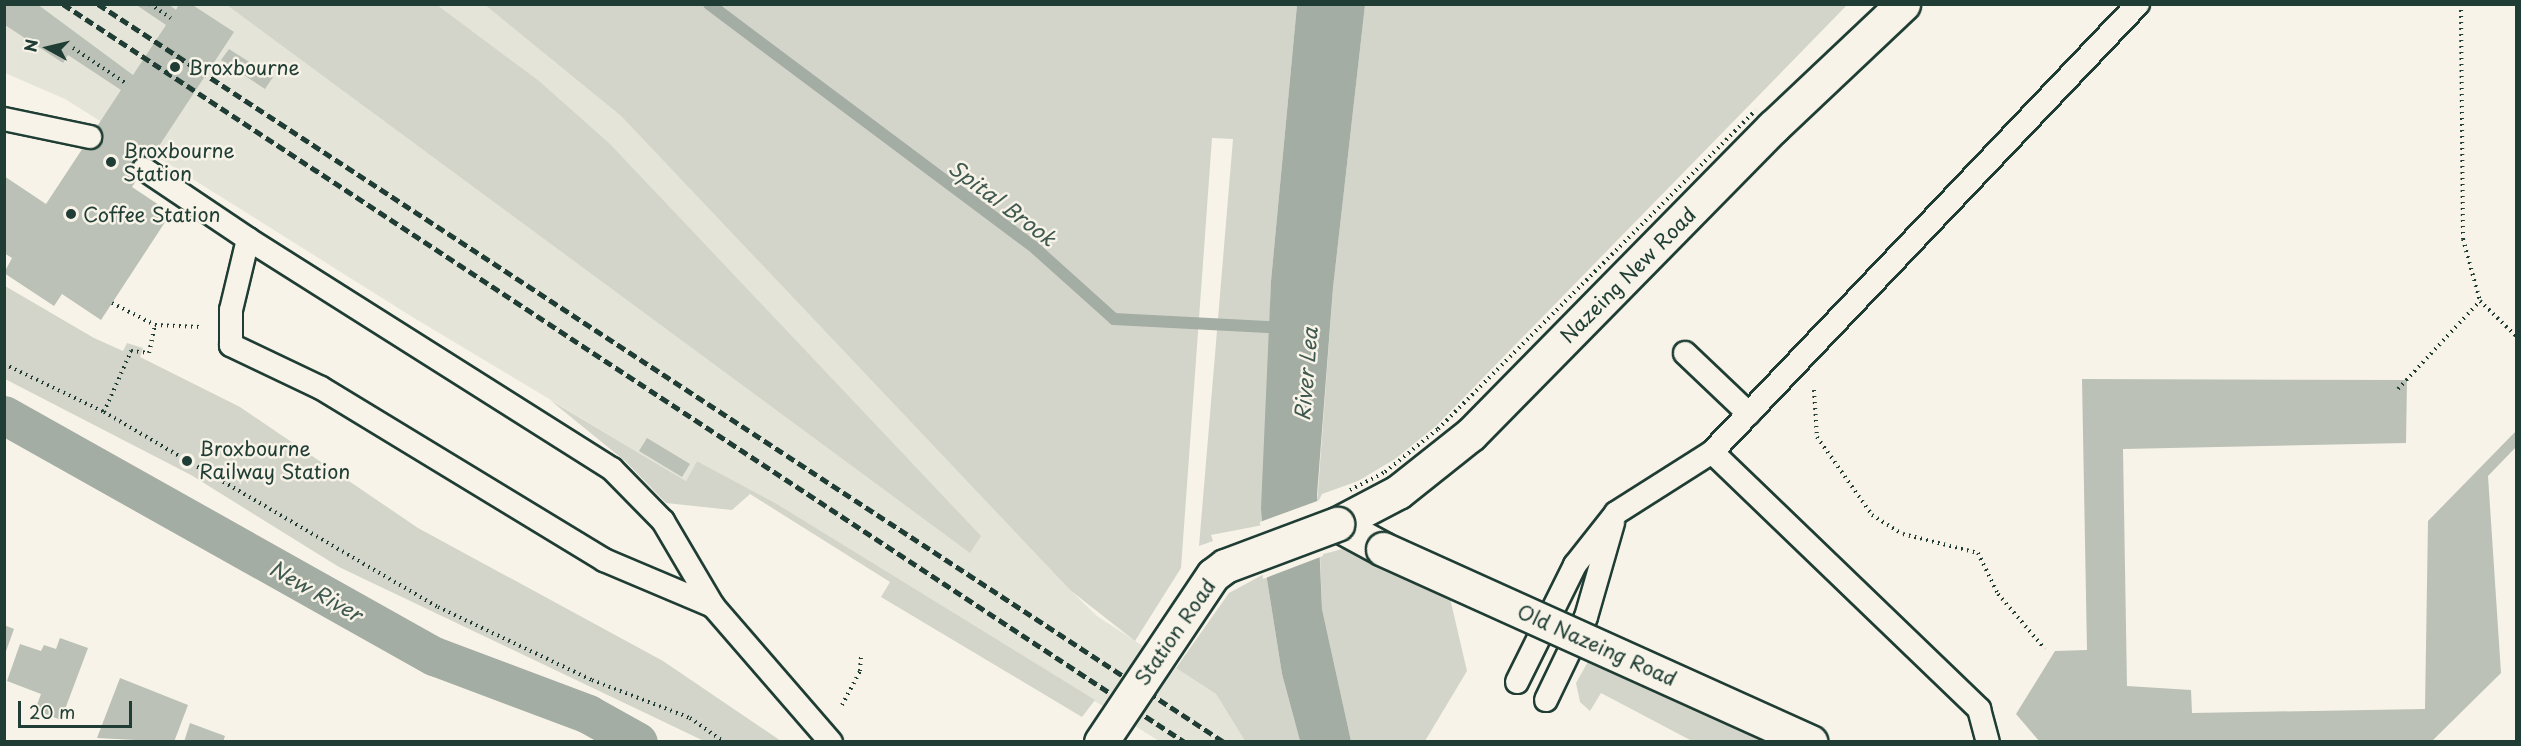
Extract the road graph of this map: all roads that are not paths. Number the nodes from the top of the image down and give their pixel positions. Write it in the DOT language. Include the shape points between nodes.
graph roads {
  1 [pos="1903,4"];
  2 [pos="2138,4"];
  3 [pos="7,119"];
  4 [pos="90,138"];
  5 [pos="144,169"];
  6 [pos="248,239"];
  7 [pos="1685,353"];
  8 [pos="1749,414"];
  9 [pos="1712,452"];
  10 [pos="1340,509"];
  11 [pos="1616,513"];
  12 [pos="713,606"];
  13 [pos="1517,682"];
  14 [pos="1546,700"];
  15 [pos="831,741"];
  16 [pos="1101,741"];
  17 [pos="1810,741"];
  18 [pos="1988,741"];
  1 -- 10 [label="main road, Nazeing New Road" via="1764,119 1471,435 1398,492"];
  2 -- 8 [label="lane"];
  3 -- 4 [label="lane"];
  5 -- 6 [label="lane"];
  6 -- 12 [label="lane" via="612,469 663,521"];
  6 -- 12 [label="lane" via="228,328 231,345 259,362 321,388 604,560"];
  7 -- 8 [label="lane"];
  8 -- 9 [label="lane"];
  9 -- 11 [label="lane"];
  9 -- 18 [label="lane" via="1979,709"];
  10 -- 16 [label="main road, Station Road, bridge" via="1213,575"];
  10 -- 17 [label="main road, Old Nazeing Road, bridge" via="1383,549"];
  11 -- 13 [label="lane" via="1575,565"];
  11 -- 14 [label="lane" via="1586,617"];
  12 -- 15 [label="lane"];
}
